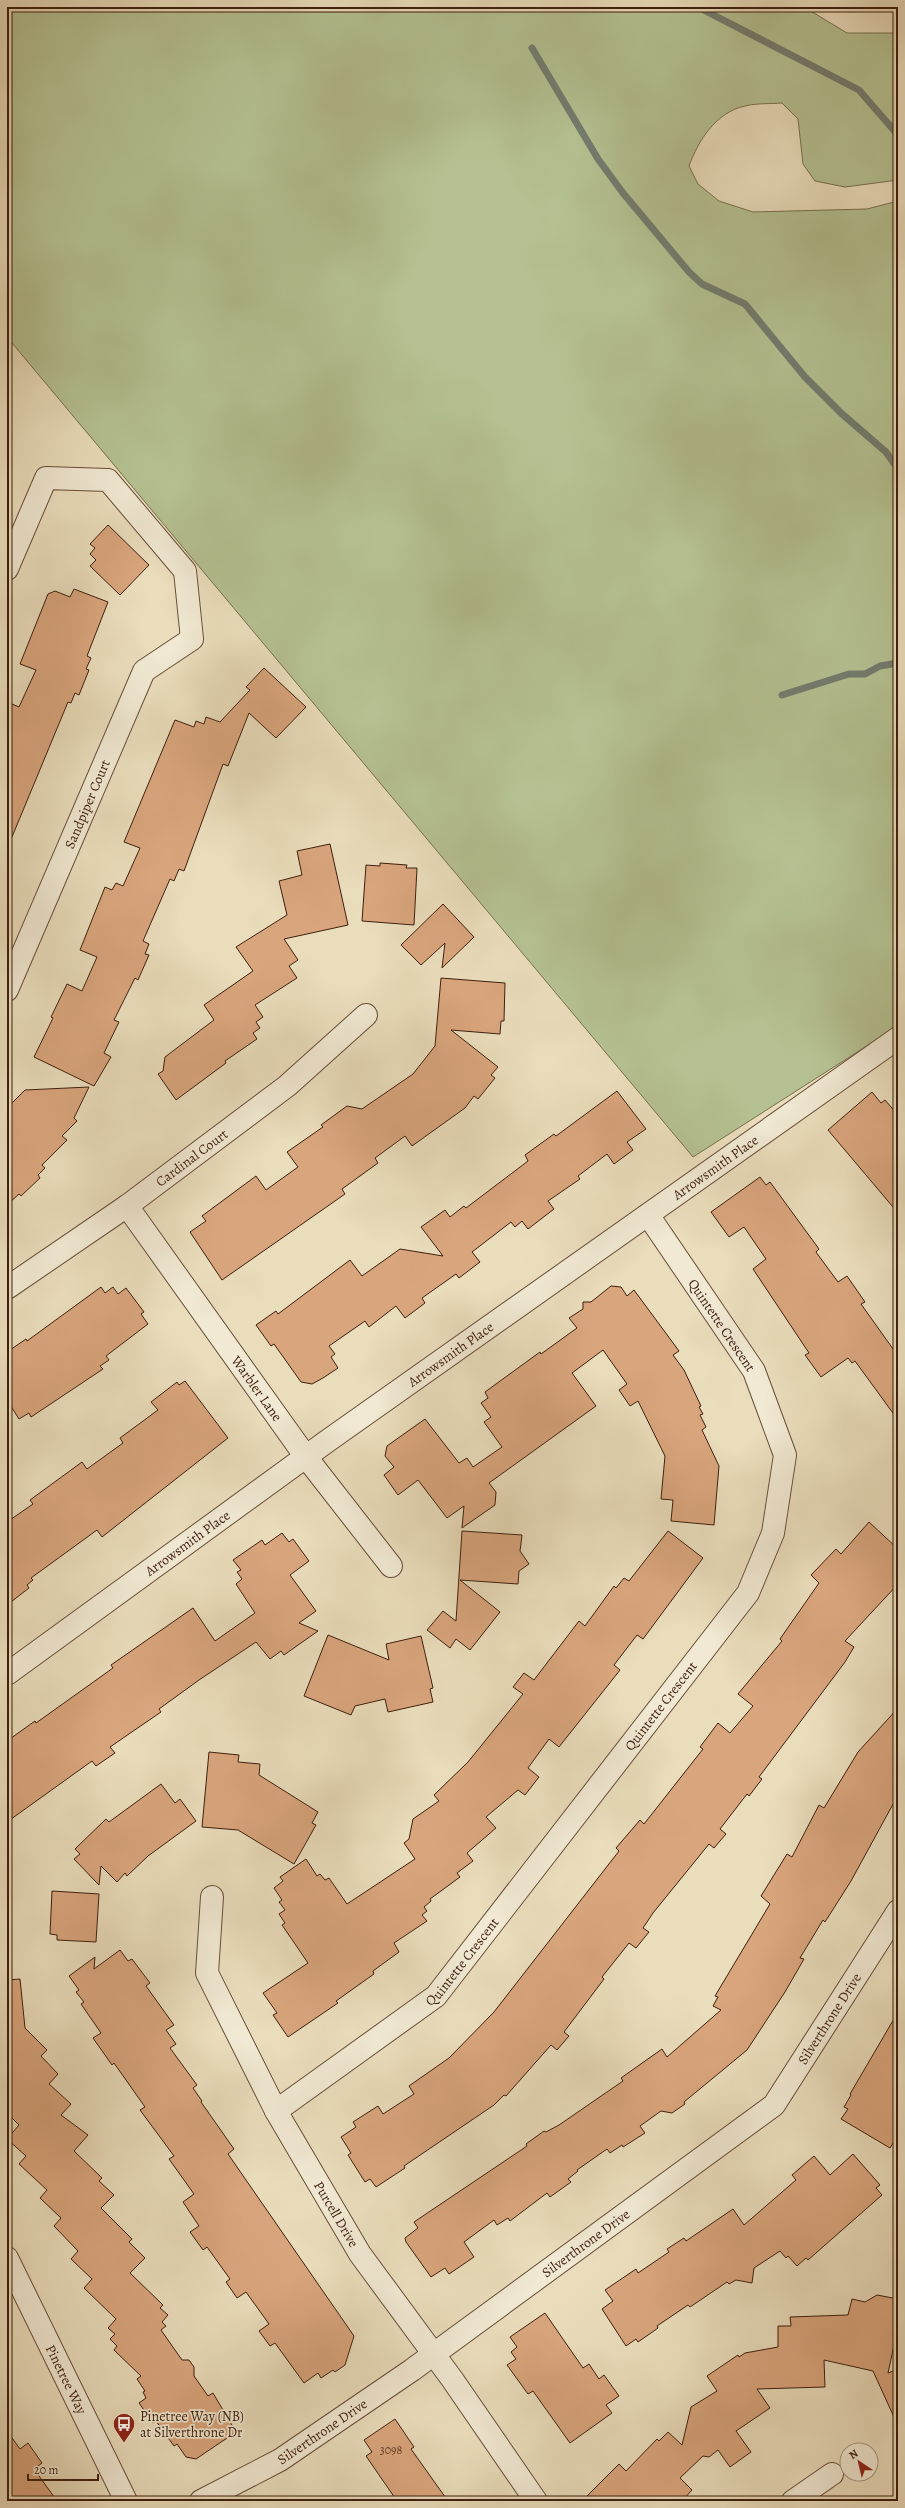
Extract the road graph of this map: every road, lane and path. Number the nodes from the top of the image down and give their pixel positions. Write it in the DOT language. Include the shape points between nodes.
graph roads {
  1 [pos="7,569"];
  2 [pos="7,990"];
  3 [pos="366,1015"];
  4 [pos="898,1038"];
  5 [pos="127,1206"];
  6 [pos="648,1215"];
  7 [pos="7,1288"];
  8 [pos="306,1457"];
  9 [pos="391,1566"];
  10 [pos="7,1674"];
  11 [pos="212,1897"];
  12 [pos="898,1911"];
  13 [pos="276,2111"];
  14 [pos="7,2258"];
  15 [pos="435,2354"];
  16 [pos="832,2474"];
  17 [pos="126,2501"];
  18 [pos="201,2501"];
  19 [pos="536,2501"];
  20 [pos="793,2501"];
  1 -- 2 [label="street, Sandpiper Court" via="46,478 108,480 185,571 192,639 144,671"];
  3 -- 5 [label="street, Cardinal Court" via="287,1086"];
  4 -- 6 [label="street, Arrowsmith Place"];
  5 -- 7 [label="street, Cardinal Court"];
  5 -- 8 [label="street, Warbler Lane"];
  6 -- 8 [label="street, Arrowsmith Place"];
  6 -- 13 [label="street, Quintette Crescent" via="754,1371 785,1455 773,1533 748,1593 436,1996"];
  8 -- 9 [label="street, Warbler Lane"];
  8 -- 10 [label="street, Arrowsmith Place"];
  11 -- 13 [label="street, Purcell Drive" via="207,1973"];
  12 -- 15 [label="street, Silverthrone Drive" via="774,2106"];
  13 -- 15 [label="street, Purcell Drive" via="360,2254"];
  14 -- 17 [label="street, Pinetree Way"];
  15 -- 18 [label="street, Silverthrone Drive" via="280,2460"];
  15 -- 19 [label="street, Purcell Drive"];
  16 -- 20 [label="street"];
}
